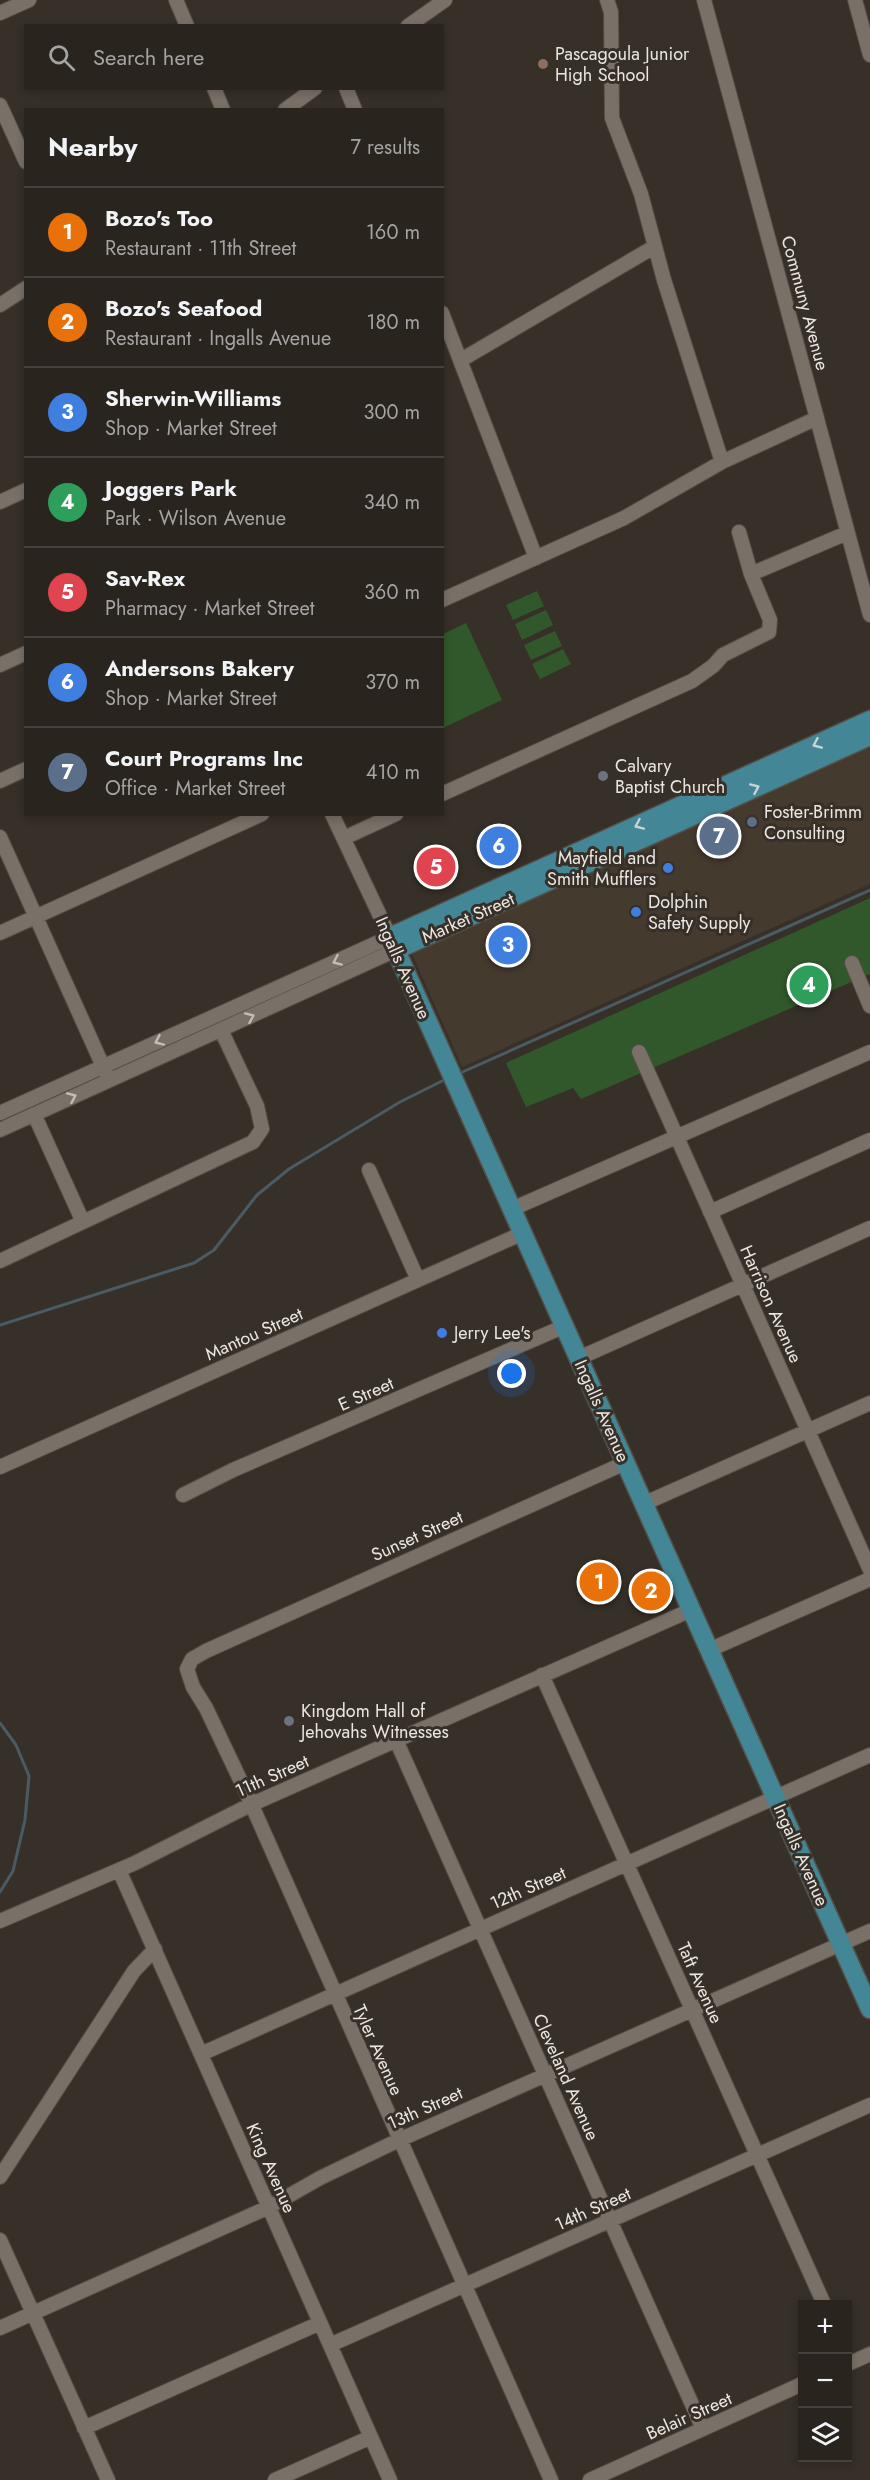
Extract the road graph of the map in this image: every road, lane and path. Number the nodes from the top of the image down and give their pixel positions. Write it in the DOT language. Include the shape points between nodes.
graph roads {
  1 [pos="29,0"];
  2 [pos="176,0"];
  3 [pos="445,0"];
  4 [pos="607,0"];
  5 [pos="704,0"];
  6 [pos="855,0"];
  7 [pos="0,13"];
  8 [pos="186,24"];
  9 [pos="411,24"];
  10 [pos="870,55"];
  11 [pos="215,90"];
  12 [pos="312,90"];
  13 [pos="347,90"];
  14 [pos="0,105"];
  15 [pos="222,108"];
  16 [pos="288,108"];
  17 [pos="354,108"];
  18 [pos="24,158"];
  19 [pos="654,247"];
  20 [pos="24,289"];
  21 [pos="0,305"];
  22 [pos="444,318"];
  23 [pos="461,360"];
  24 [pos="817,418"];
  25 [pos="722,462"];
  26 [pos="24,491"];
  27 [pos="0,502"];
  28 [pos="739,532"];
  29 [pos="848,533"];
  30 [pos="536,558"];
  31 [pos="751,574"];
  32 [pos="444,599"];
  33 [pos="870,615"];
  34 [pos="24,654"];
  35 [pos="0,664"];
  36 [pos="870,720"];
  37 [pos="870,736"];
  38 [pos="24,770"];
  39 [pos="0,780"];
  40 [pos="444,793"];
  41 [pos="258,816"];
  42 [pos="333,816"];
  43 [pos="392,816"];
  44 [pos="0,837"];
  45 [pos="344,838"];
  46 [pos="36,917"];
  47 [pos="0,933"];
  48 [pos="393,944"];
  49 [pos="852,963"];
  50 [pos="870,1006"];
  51 [pos="221,1030"];
  52 [pos="639,1052"];
  53 [pos="870,1052"];
  54 [pos="103,1066"];
  55 [pos="109,1080"];
  56 [pos="0,1113"];
  57 [pos="34,1114"];
  58 [pos="0,1130"];
  59 [pos="677,1138"];
  60 [pos="870,1140"];
  61 [pos="369,1170"];
  62 [pos="512,1209"];
  63 [pos="710,1212"];
  64 [pos="83,1222"];
  65 [pos="870,1228"];
  66 [pos="523,1233"];
  67 [pos="0,1261"];
  68 [pos="418,1280"];
  69 [pos="742,1285"];
  70 [pos="565,1326"];
  71 [pos="579,1358"];
  72 [pos="870,1403"];
  73 [pos="808,1431"];
  74 [pos="625,1463"];
  75 [pos="0,1467"];
  76 [pos="183,1495"];
  77 [pos="643,1504"];
  78 [pos="870,1570"];
  79 [pos="870,1579"];
  80 [pos="692,1610"];
  81 [pos="709,1650"];
  82 [pos="542,1675"];
  83 [pos="218,1732"];
  84 [pos="396,1740"];
  85 [pos="870,1755"];
  86 [pos="775,1797"];
  87 [pos="250,1805"];
  88 [pos="627,1864"];
  89 [pos="119,1870"];
  90 [pos="0,1921"];
  91 [pos="480,1929"];
  92 [pos="870,1931"];
  93 [pos="840,1944"];
  94 [pos="155,1949"];
  95 [pos="334,1995"];
  96 [pos="692,2009"];
  97 [pos="870,2010"];
  98 [pos="201,2054"];
  99 [pos="545,2075"];
  100 [pos="870,2105"];
  101 [pos="399,2140"];
  102 [pos="758,2156"];
  103 [pos="0,2177"];
  104 [pos="269,2207"];
  105 [pos="611,2222"];
  106 [pos="0,2240"];
  107 [pos="464,2286"];
  108 [pos="822,2300"];
  109 [pos="33,2313"];
  110 [pos="320,2323"];
  111 [pos="0,2328"];
  112 [pos="330,2345"];
  113 [pos="870,2354"];
  114 [pos="852,2360"];
  115 [pos="798,2386"];
  116 [pos="84,2428"];
  117 [pos="703,2429"];
  118 [pos="371,2438"];
  119 [pos="108,2480"];
  120 [pos="275,2480"];
  121 [pos="390,2480"];
  122 [pos="551,2480"];
  123 [pos="590,2480"];
  1 -- 7 [label="street"];
  2 -- 8 [label="street"];
  3 -- 9 [label="street"];
  4 -- 19 [label="street" via="611,12 612,118 641,194"];
  5 -- 24 [label="street, Communy Avenue"];
  6 -- 10 [label="street"];
  11 -- 15 [label="street"];
  12 -- 16 [label="street"];
  13 -- 17 [label="street"];
  14 -- 18 [label="street"];
  19 -- 23 [label="street"];
  19 -- 25 [label="street"];
  20 -- 21 [label="street"];
  22 -- 23 [label="street"];
  23 -- 30 [label="street"];
  24 -- 25 [label="street"];
  24 -- 29 [label="street, Communy Avenue"];
  25 -- 30 [label="street" via="653,504"];
  26 -- 27 [label="street"];
  28 -- 31 [label="street"];
  29 -- 31 [label="street"];
  29 -- 33 [label="street, Communy Avenue"];
  30 -- 32 [label="street"];
  31 -- 40 [label="street" via="770,620 769,632 728,651 692,681"];
  34 -- 35 [label="street"];
  36 -- 48 [label="main road, Market Street, one-way"];
  48 -- 37 [label="main road, Market Street, one-way"];
  38 -- 39 [label="street"];
  41 -- 46 [label="street"];
  42 -- 45 [label="street, Ingalls Avenue"];
  43 -- 45 [label="street"];
  44 -- 46 [label="street"];
  45 -- 48 [label="street, Ingalls Avenue"];
  46 -- 47 [label="street"];
  46 -- 54 [label="street"];
  51 -- 48 [label="street, Market Street, one-way"];
  48 -- 54 [label="street, Market Street, one-way"];
  48 -- 62 [label="main road, Ingalls Avenue"];
  49 -- 50 [label="street"];
  51 -- 55 [label="street, Market Street"];
  51 -- 64 [label="street" via="257,1106 262,1129 253,1142"];
  52 -- 59 [label="street, Harrison Avenue"];
  53 -- 59 [label="street"];
  54 -- 55 [label="street"];
  54 -- 56 [label="street, Market Street"];
  57 -- 55 [label="street, Market Street, one-way"];
  57 -- 58 [label="street, Market Street"];
  57 -- 64 [label="street"];
  59 -- 62 [label="street"];
  59 -- 63 [label="street, Harrison Avenue"];
  60 -- 63 [label="street"];
  61 -- 68 [label="street"];
  62 -- 66 [label="main road, Ingalls Avenue"];
  63 -- 69 [label="street, Harrison Avenue"];
  64 -- 67 [label="street"];
  65 -- 69 [label="street"];
  66 -- 68 [label="street, Mantou Street"];
  66 -- 70 [label="main road, Ingalls Avenue"];
  68 -- 75 [label="street, Mantou Street"];
  69 -- 71 [label="street"];
  69 -- 73 [label="street, Harrison Avenue"];
  70 -- 71 [label="main road, Ingalls Avenue"];
  70 -- 76 [label="street, E Street"];
  71 -- 74 [label="main road, Ingalls Avenue"];
  72 -- 73 [label="street"];
  73 -- 77 [label="street"];
  73 -- 78 [label="street, Harrison Avenue"];
  74 -- 77 [label="main road, Ingalls Avenue"];
  74 -- 83 [label="street, Sunset Street" via="192,1659 187,1669 193,1687"];
  77 -- 80 [label="main road, Ingalls Avenue"];
  79 -- 81 [label="street"];
  80 -- 81 [label="main road, Ingalls Avenue"];
  80 -- 82 [label="street, 11th Street"];
  81 -- 86 [label="main road, Ingalls Avenue"];
  82 -- 84 [label="street, 11th Street"];
  82 -- 88 [label="street, Taft Avenue"];
  83 -- 87 [label="street, Tyler Avenue"];
  84 -- 87 [label="street, 11th Street"];
  84 -- 91 [label="street, Cleveland Avenue"];
  85 -- 86 [label="street, 12th Street"];
  86 -- 88 [label="street, 12th Street"];
  86 -- 93 [label="main road, Ingalls Avenue"];
  87 -- 89 [label="street, 11th Street"];
  87 -- 95 [label="street, Tyler Avenue"];
  88 -- 91 [label="street, 12th Street"];
  88 -- 96 [label="street, Taft Avenue"];
  89 -- 90 [label="street, 11th Street"];
  89 -- 94 [label="street, King Avenue"];
  91 -- 95 [label="street, 12th Street"];
  91 -- 99 [label="street, Cleveland Avenue"];
  92 -- 93 [label="street, 13th Street"];
  93 -- 96 [label="street, 13th Street"];
  93 -- 97 [label="main road, Ingalls Avenue"];
  94 -- 98 [label="street, King Avenue"];
  94 -- 103 [label="street" via="134,1971"];
  95 -- 98 [label="street, 12th Street"];
  95 -- 101 [label="street, Tyler Avenue"];
  96 -- 99 [label="street, 13th Street"];
  96 -- 102 [label="street, Taft Avenue"];
  98 -- 104 [label="street, King Avenue"];
  99 -- 101 [label="street, 13th Street"];
  99 -- 105 [label="street, Cleveland Avenue"];
  100 -- 102 [label="street, 14th Street"];
  101 -- 104 [label="street, 13th Street"];
  101 -- 107 [label="street, Tyler Avenue"];
  102 -- 105 [label="street, 14th Street"];
  102 -- 108 [label="street, Taft Avenue"];
  104 -- 109 [label="street, 13th Street"];
  104 -- 110 [label="street, King Avenue"];
  105 -- 107 [label="street, 14th Street"];
  105 -- 117 [label="street, Cleveland Avenue"];
  106 -- 109 [label="street"];
  107 -- 112 [label="street, 14th Street"];
  107 -- 122 [label="street, Tyler Avenue"];
  109 -- 111 [label="street, 13th Street"];
  109 -- 116 [label="street"];
  110 -- 112 [label="street, King Avenue"];
  110 -- 116 [label="street"];
  112 -- 118 [label="street, King Avenue"];
  113 -- 114 [label="street"];
  115 -- 117 [label="street, Belair Street"];
  116 -- 119 [label="street"];
  117 -- 123 [label="street, Belair Street"];
  118 -- 120 [label="street"];
  118 -- 121 [label="street, King Avenue"];
}
